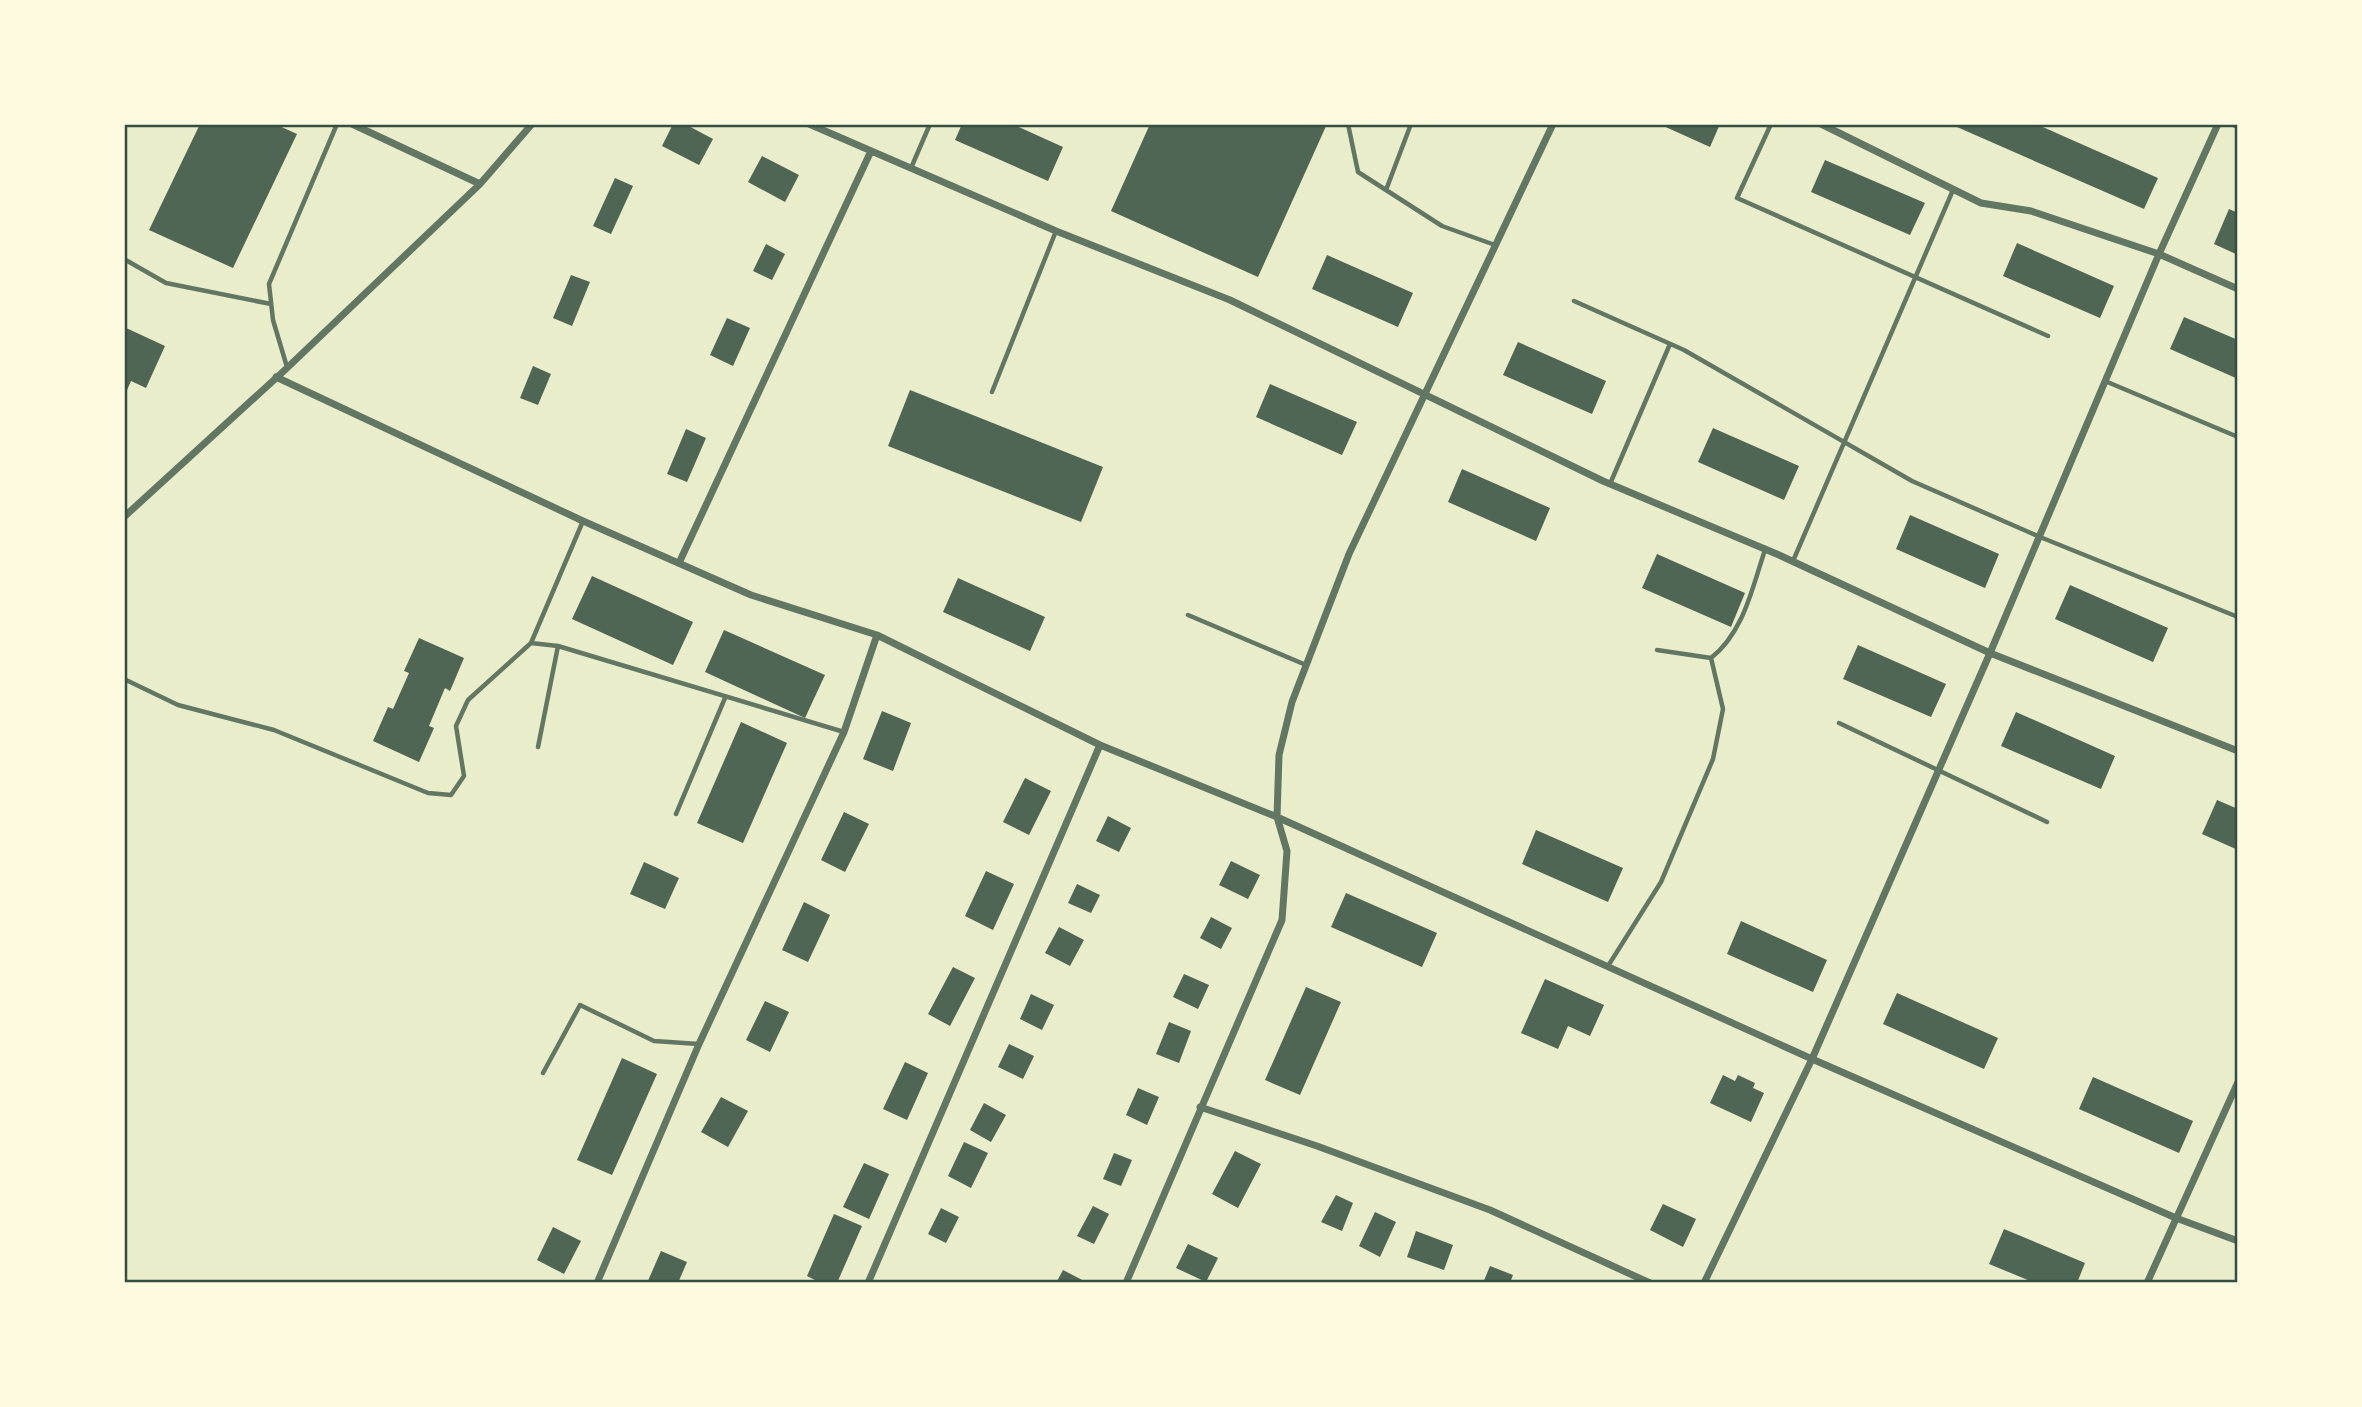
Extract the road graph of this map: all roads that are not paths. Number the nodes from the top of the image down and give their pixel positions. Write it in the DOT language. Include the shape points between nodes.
graph roads {
  1 [pos="337,124"];
  2 [pos="352,124"];
  3 [pos="532,124"];
  4 [pos="809,124"];
  5 [pos="930,124"];
  6 [pos="1348,124"];
  7 [pos="1411,124"];
  8 [pos="1553,124"];
  9 [pos="1771,124"];
  10 [pos="1821,124"];
  11 [pos="2218,124"];
  12 [pos="2231,124"];
  13 [pos="2238,127"];
  14 [pos="871,151"];
  15 [pos="911,168"];
  16 [pos="480,184"];
  17 [pos="1954,189"];
  18 [pos="1386,190"];
  19 [pos="1056,230"];
  20 [pos="1496,245"];
  21 [pos="2159,254"];
  22 [pos="124,259"];
  23 [pos="1915,278"];
  24 [pos="2238,289"];
  25 [pos="1574,302"];
  26 [pos="271,304"];
  27 [pos="2048,336"];
  28 [pos="1670,344"];
  29 [pos="287,368"];
  30 [pos="276,377"];
  31 [pos="2105,381"];
  32 [pos="992,392"];
  33 [pos="1425,394"];
  34 [pos="2238,437"];
  35 [pos="1844,443"];
  36 [pos="1610,484"];
  37 [pos="124,517"];
  38 [pos="583,521"];
  39 [pos="2039,537"];
  40 [pos="1765,550"];
  41 [pos="1792,562"];
  42 [pos="679,563"];
  43 [pos="1188,615"];
  44 [pos="2238,617"];
  45 [pos="877,635"];
  46 [pos="531,643"];
  47 [pos="558,646"];
  48 [pos="1657,650"];
  49 [pos="1990,653"];
  50 [pos="1711,658"];
  51 [pos="1306,665"];
  52 [pos="124,679"];
  53 [pos="726,698"];
  54 [pos="1839,723"];
  55 [pos="844,732"];
  56 [pos="1100,745"];
  57 [pos="538,747"];
  58 [pos="2238,751"];
  59 [pos="1938,771"];
  60 [pos="676,814"];
  61 [pos="1277,817"];
  62 [pos="2048,822"];
  63 [pos="1608,967"];
  64 [pos="699,1044"];
  65 [pos="1812,1059"];
  66 [pos="543,1073"];
  67 [pos="2238,1082"];
  68 [pos="1200,1107"];
  69 [pos="2176,1218"];
  70 [pos="2238,1241"];
  71 [pos="597,1283"];
  72 [pos="869,1283"];
  73 [pos="1126,1283"];
  74 [pos="1650,1283"];
  75 [pos="1704,1283"];
  76 [pos="2147,1283"];
  1 -- 26 [label="lane" via="269,284"];
  2 -- 16 [label="street"];
  3 -- 16 [label="street"];
  4 -- 14 [label="street"];
  5 -- 15 [label="lane"];
  6 -- 18 [label="lane" via="1358,172"];
  7 -- 18 [label="lane"];
  8 -- 20 [label="street"];
  9 -- 23 [label="lane" via="1737,198"];
  10 -- 17 [label="street"];
  11 -- 21 [label="street"];
  12 -- 13 [label="lane"];
  14 -- 15 [label="street"];
  14 -- 42 [label="street"];
  15 -- 19 [label="street"];
  16 -- 29 [label="street"];
  17 -- 21 [label="street" via="1981,202 2031,211"];
  17 -- 23 [label="lane"];
  18 -- 20 [label="lane" via="1442,226"];
  19 -- 32 [label="lane"];
  19 -- 33 [label="street" via="1230,300"];
  20 -- 33 [label="street"];
  21 -- 24 [label="street"];
  21 -- 31 [label="street"];
  22 -- 26 [label="lane" via="166,283"];
  23 -- 27 [label="lane"];
  23 -- 35 [label="lane"];
  25 -- 28 [label="lane"];
  26 -- 29 [label="lane"];
  28 -- 35 [label="lane"];
  28 -- 36 [label="lane"];
  29 -- 30 [label="street"];
  30 -- 37 [label="street"];
  30 -- 38 [label="street"];
  31 -- 34 [label="lane"];
  31 -- 39 [label="street"];
  33 -- 36 [label="street"];
  33 -- 51 [label="street" via="1349,554"];
  35 -- 39 [label="lane" via="1912,481"];
  35 -- 41 [label="lane"];
  36 -- 40 [label="street"];
  38 -- 42 [label="street"];
  38 -- 46 [label="lane"];
  39 -- 44 [label="lane"];
  39 -- 49 [label="street"];
  40 -- 41 [label="street"];
  40 -- 50 [label="lane" via="1736,632"];
  41 -- 49 [label="street"];
  42 -- 45 [label="street" via="751,595"];
  43 -- 51 [label="lane"];
  45 -- 55 [label="street"];
  45 -- 56 [label="street"];
  46 -- 47 [label="lane"];
  46 -- 52 [label="lane" via="468,700 456,726 464,776 451,795 428,793 274,730 177,705"];
  47 -- 53 [label="lane"];
  47 -- 57 [label="lane"];
  48 -- 50 [label="lane"];
  49 -- 58 [label="street"];
  49 -- 59 [label="street"];
  50 -- 63 [label="lane" via="1723,709 1713,759 1661,882"];
  51 -- 61 [label="street" via="1279,755"];
  53 -- 55 [label="lane"];
  53 -- 60 [label="lane"];
  54 -- 59 [label="lane"];
  55 -- 64 [label="street"];
  56 -- 61 [label="street"];
  56 -- 72 [label="street"];
  59 -- 62 [label="lane"];
  59 -- 65 [label="street"];
  61 -- 63 [label="street"];
  61 -- 68 [label="street" via="1287,851 1282,920"];
  63 -- 65 [label="street"];
  64 -- 66 [label="lane" via="654,1041 580,1005"];
  64 -- 71 [label="street"];
  65 -- 69 [label="street"];
  65 -- 75 [label="street"];
  67 -- 69 [label="street"];
  68 -- 73 [label="street"];
  68 -- 74 [label="street" via="1490,1210"];
  69 -- 70 [label="street"];
  69 -- 76 [label="street"];
}
